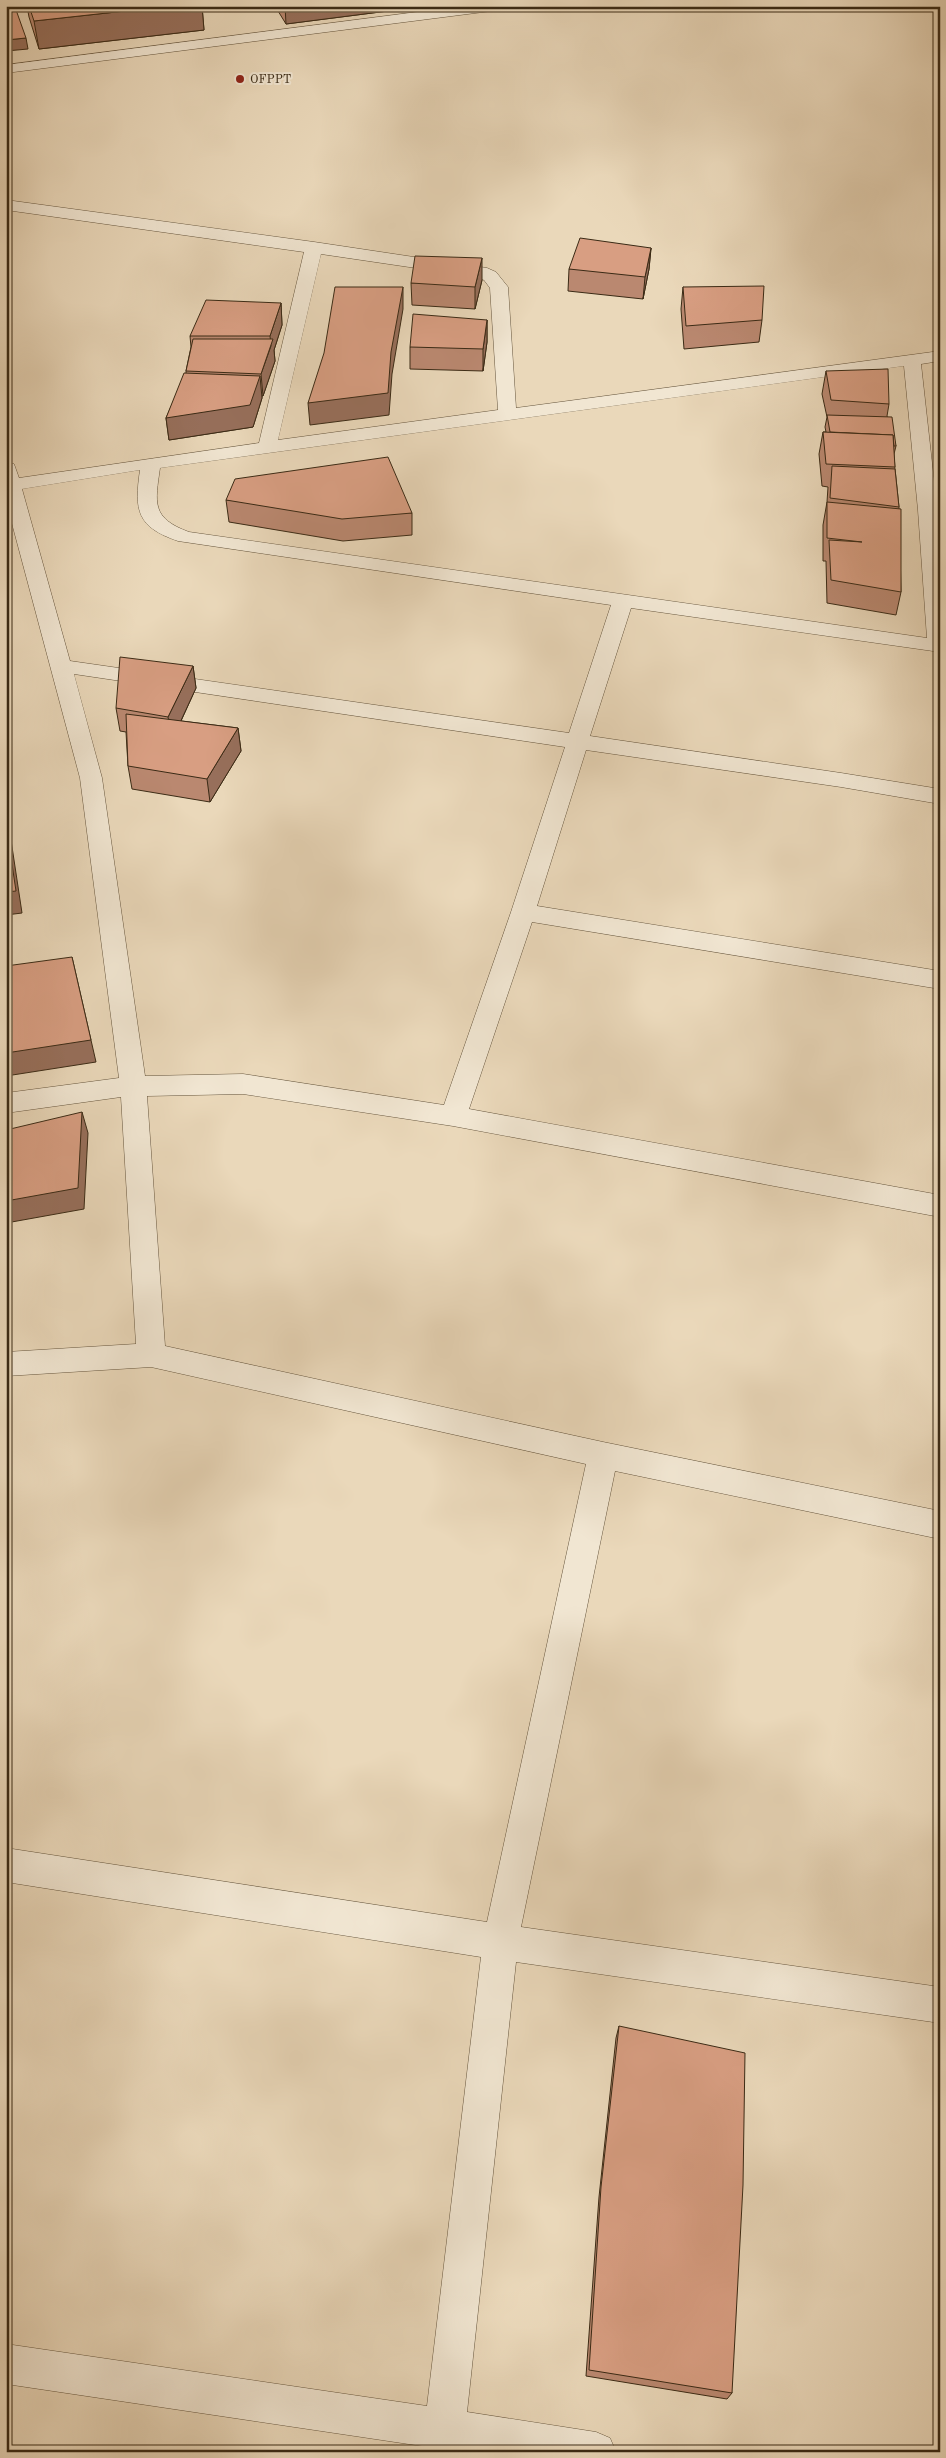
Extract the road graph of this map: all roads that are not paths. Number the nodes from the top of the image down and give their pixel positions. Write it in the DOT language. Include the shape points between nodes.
graph roads {
  1 [pos="499,6"];
  2 [pos="6,69"];
  3 [pos="6,206"];
  4 [pos="314,247"];
  5 [pos="940,356"];
  6 [pos="912,360"];
  7 [pos="507,414"];
  8 [pos="267,448"];
  9 [pos="151,463"];
  10 [pos="8,479"];
  11 [pos="934,511"];
  12 [pos="623,599"];
  13 [pos="939,646"];
  14 [pos="61,666"];
  15 [pos="578,742"];
  16 [pos="940,797"];
  17 [pos="523,912"];
  18 [pos="940,980"];
  19 [pos="133,1086"];
  20 [pos="6,1103"];
  21 [pos="453,1116"];
  22 [pos="940,1206"];
  23 [pos="151,1355"];
  24 [pos="6,1364"];
  25 [pos="603,1455"];
  26 [pos="940,1525"];
  27 [pos="6,1865"];
  28 [pos="500,1942"];
  29 [pos="940,2005"];
  30 [pos="6,2364"];
  31 [pos="443,2441"];
  32 [pos="596,2452"];
  1 -- 2 [label="street"];
  3 -- 4 [label="street"];
  4 -- 7 [label="street" via="481,272 496,281"];
  4 -- 8 [label="street"];
  5 -- 6 [label="street"];
  6 -- 7 [label="street"];
  6 -- 11 [label="street" via="925,404"];
  7 -- 8 [label="street"];
  8 -- 9 [label="street"];
  9 -- 10 [label="street"];
  9 -- 12 [label="street" via="146,503 152,520 164,530 186,537"];
  10 -- 14 [label="street"];
  11 -- 13 [label="street"];
  12 -- 13 [label="street"];
  12 -- 15 [label="street"];
  14 -- 15 [label="street"];
  14 -- 19 [label="street" via="90,778"];
  15 -- 16 [label="street"];
  15 -- 17 [label="street"];
  17 -- 18 [label="street"];
  17 -- 21 [label="street"];
  19 -- 20 [label="street"];
  19 -- 21 [label="street" via="243,1084"];
  19 -- 23 [label="street"];
  21 -- 22 [label="street"];
  23 -- 24 [label="street"];
  23 -- 25 [label="street"];
  25 -- 26 [label="street"];
  25 -- 28 [label="street"];
  27 -- 28 [label="street"];
  28 -- 29 [label="street"];
  28 -- 31 [label="street"];
  30 -- 31 [label="street"];
  31 -- 32 [label="street"];
}
